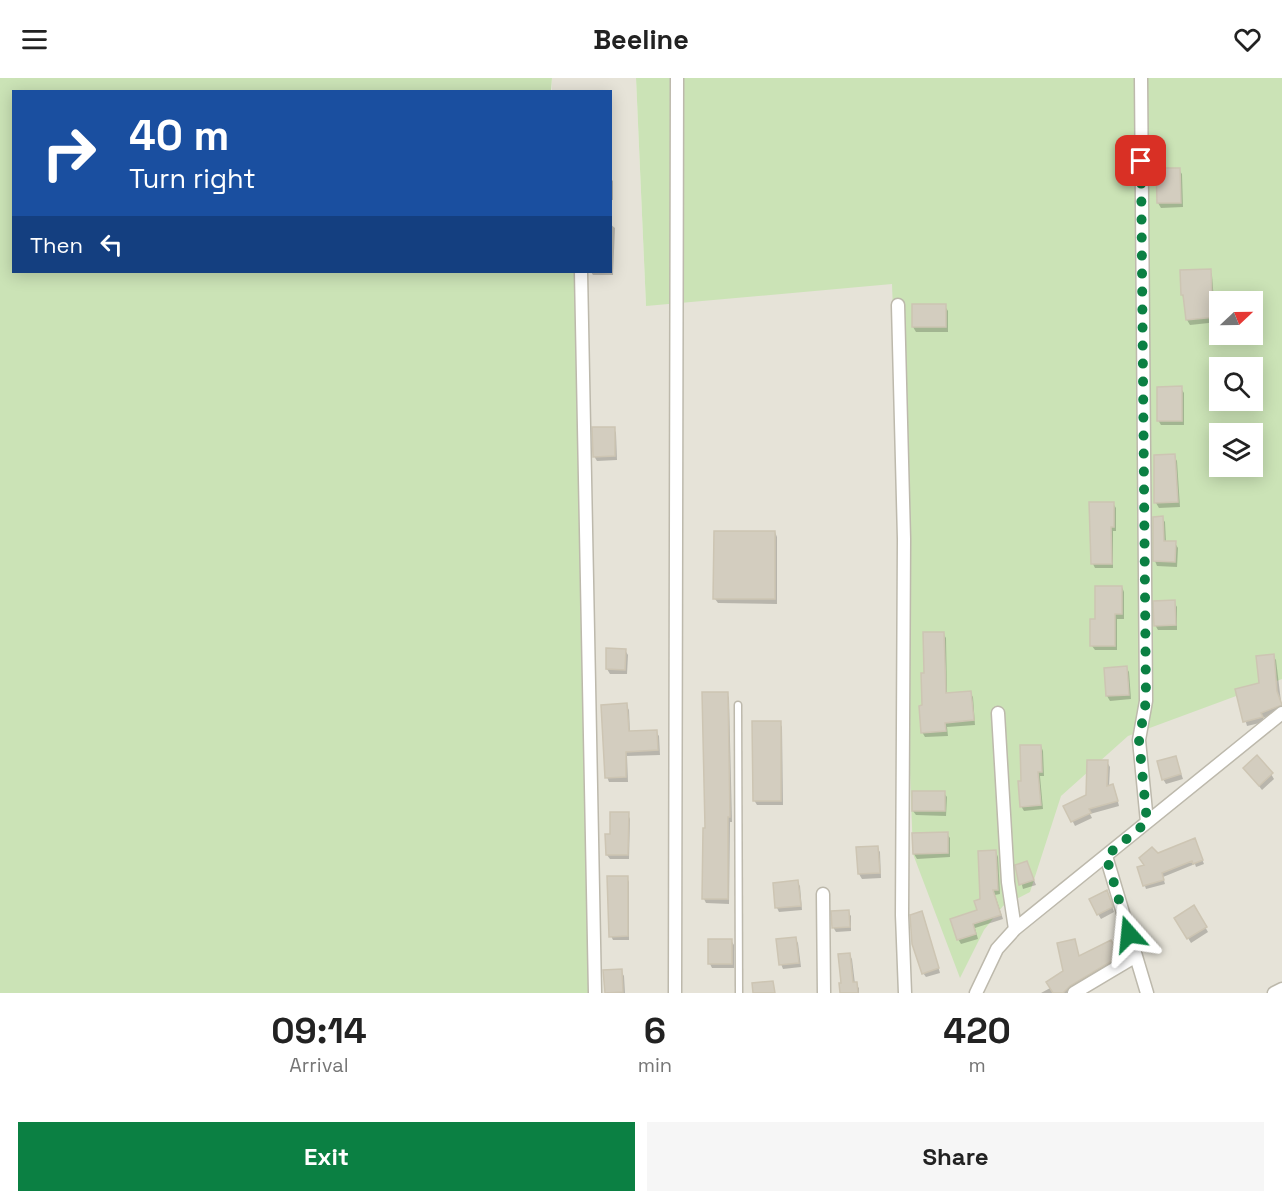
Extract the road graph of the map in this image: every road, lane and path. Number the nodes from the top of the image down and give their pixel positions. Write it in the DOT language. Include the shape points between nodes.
graph roads {
  1 [pos="677,78"];
  2 [pos="1141,78"];
  3 [pos="581,273"];
  4 [pos="898,305"];
  5 [pos="738,705"];
  6 [pos="998,713"];
  7 [pos="1282,713"];
  8 [pos="1147,822"];
  9 [pos="1106,856"];
  10 [pos="823,894"];
  11 [pos="1015,929"];
  12 [pos="1136,956"];
  13 [pos="1282,989"];
  14 [pos="595,993"];
  15 [pos="675,993"];
  16 [pos="739,993"];
  17 [pos="824,993"];
  18 [pos="905,993"];
  19 [pos="976,993"];
  20 [pos="1074,993"];
  21 [pos="1147,993"];
  22 [pos="1274,993"];
  1 -- 15 [label="street"];
  2 -- 8 [label="street" via="1146,701 1139,740"];
  3 -- 14 [label="street"];
  4 -- 18 [label="street" via="904,539"];
  5 -- 16 [label="lane"];
  6 -- 11 [label="street" via="1008,882"];
  7 -- 8 [label="street"];
  8 -- 9 [label="street"];
  9 -- 11 [label="street"];
  9 -- 12 [label="street"];
  10 -- 17 [label="street"];
  11 -- 19 [label="street" via="997,949"];
  12 -- 20 [label="street"];
  12 -- 21 [label="street"];
  13 -- 22 [label="street"];
}
